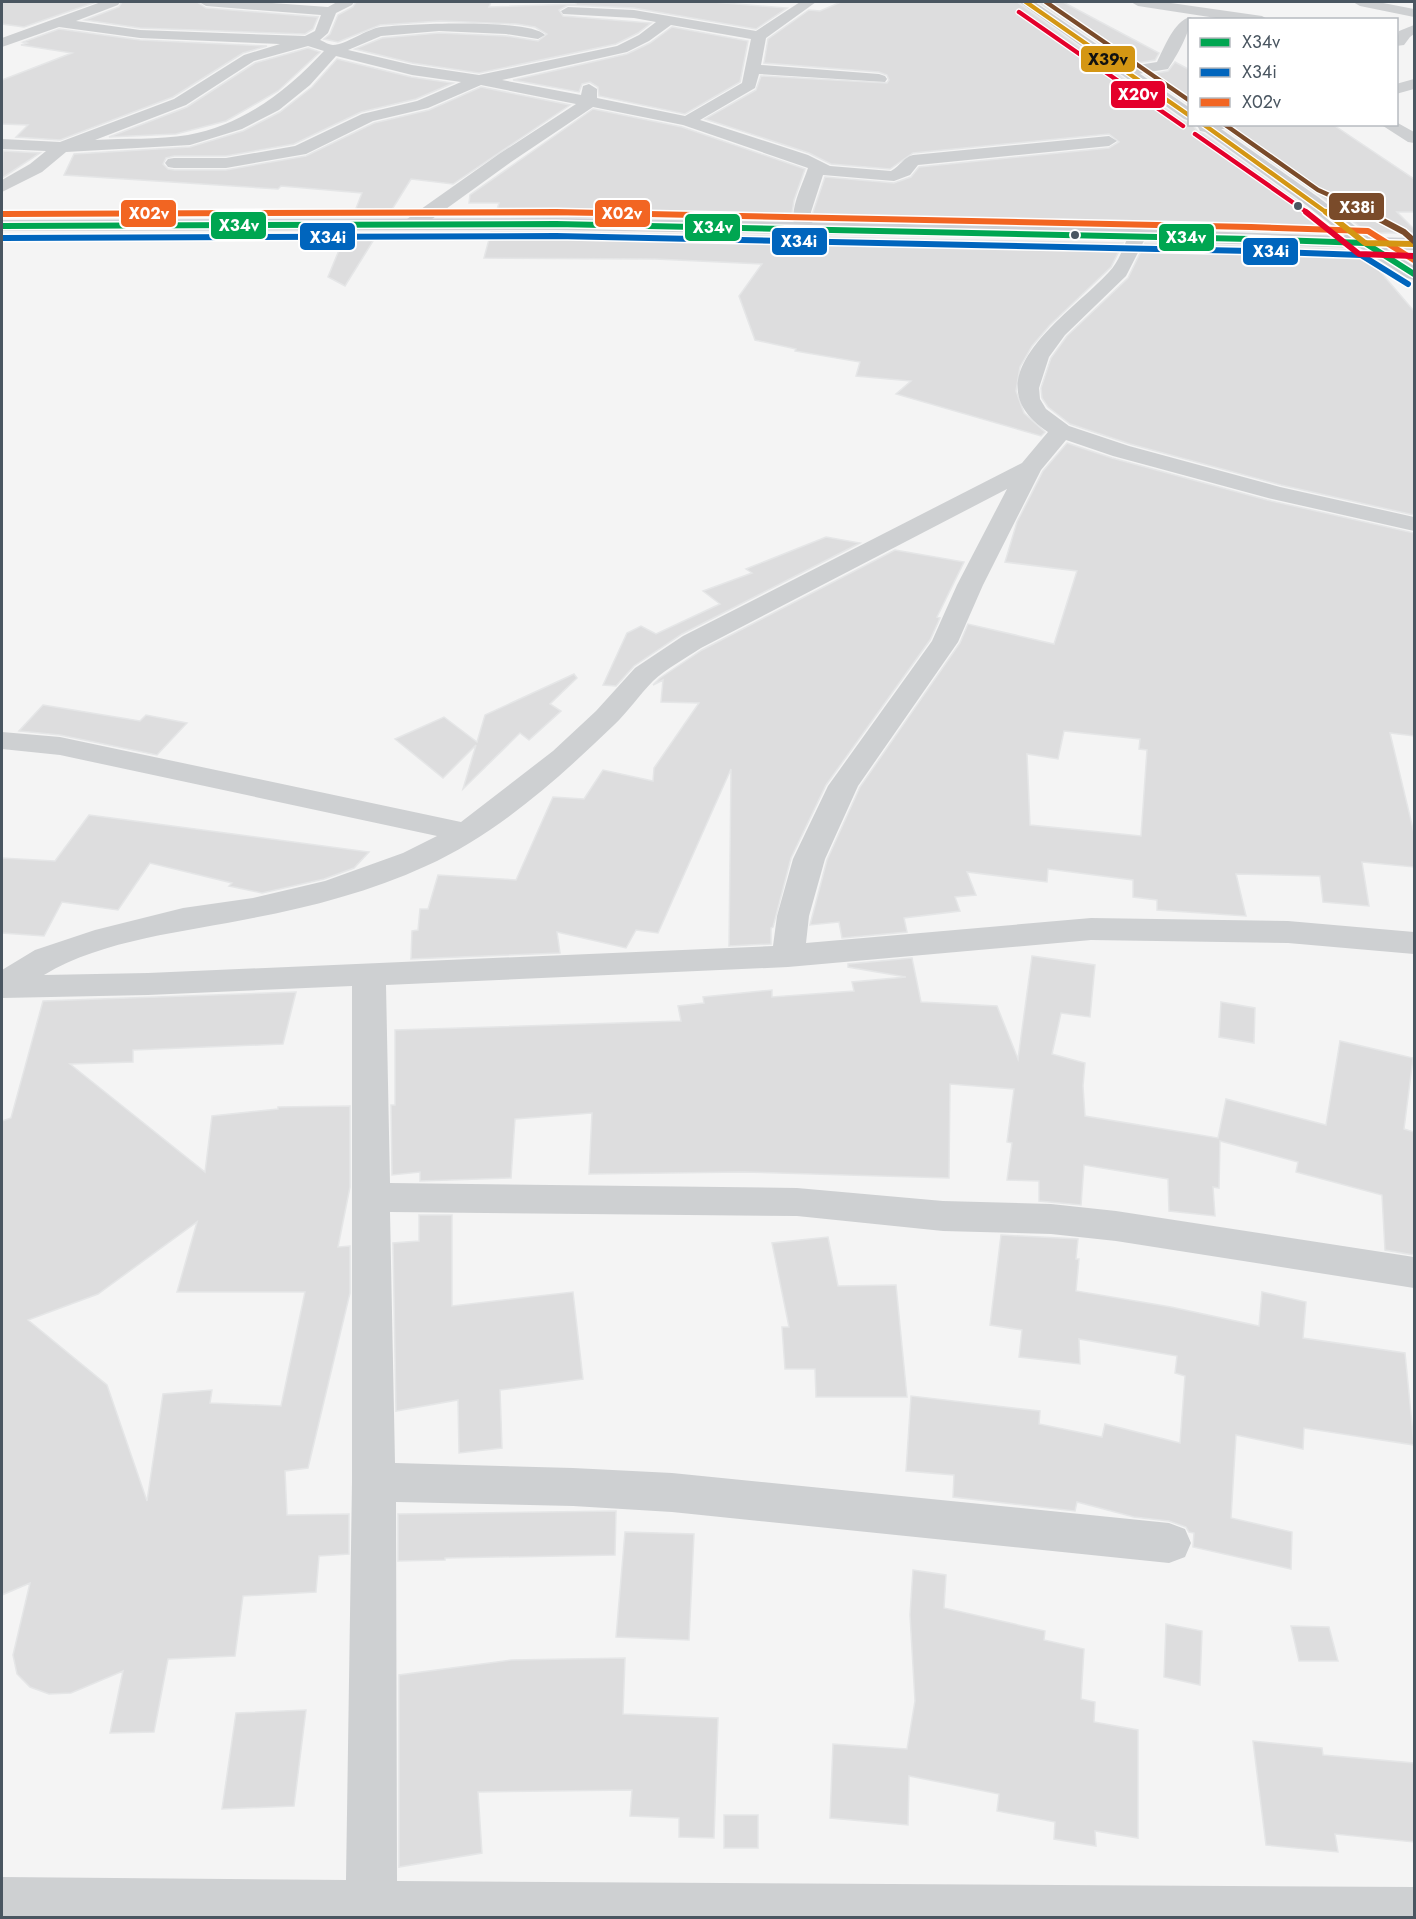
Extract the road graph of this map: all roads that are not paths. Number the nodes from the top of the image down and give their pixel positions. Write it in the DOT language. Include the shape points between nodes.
graph roads {
  1 [pos="112,2"];
  2 [pos="206,2"];
  3 [pos="347,2"];
  4 [pos="809,2"];
  5 [pos="1026,2"];
  6 [pos="1138,2"];
  7 [pos="1360,2"];
  8 [pos="568,10"];
  9 [pos="330,11"];
  10 [pos="1203,13"];
  11 [pos="1414,13"];
  12 [pos="1245,18"];
  13 [pos="667,21"];
  14 [pos="57,22"];
  15 [pos="1188,27"];
  16 [pos="1414,28"];
  17 [pos="538,35"];
  18 [pos="759,36"];
  19 [pos="308,41"];
  20 [pos="2,43"];
  21 [pos="1398,44"];
  22 [pos="1414,46"];
  23 [pos="333,50"];
  24 [pos="580,59"];
  25 [pos="752,69"];
  26 [pos="1125,70"];
  27 [pos="480,80"];
  28 [pos="879,80"];
  29 [pos="1414,84"];
  30 [pos="1398,88"];
  31 [pos="589,103"];
  32 [pos="1188,115"];
  33 [pos="687,121"];
  34 [pos="1392,126"];
  35 [pos="1213,128"];
  36 [pos="1414,138"];
  37 [pos="1109,141"];
  38 [pos="2,144"];
  39 [pos="62,147"];
  40 [pos="174,163"];
  41 [pos="817,167"];
  42 [pos="2,187"];
  43 [pos="1312,201"];
  44 [pos="414,224"];
  45 [pos="2,226"];
  46 [pos="804,228"];
  47 [pos="1138,235"];
  48 [pos="1251,239"];
  49 [pos="1409,241"];
  50 [pos="1365,243"];
  51 [pos="1411,266"];
  52 [pos="1061,431"];
  53 [pos="1030,468"];
  54 [pos="1414,524"];
  55 [pos="2,740"];
  56 [pos="467,833"];
  57 [pos="1414,943"];
  58 [pos="2,956"];
  59 [pos="788,956"];
  60 [pos="47,958"];
  61 [pos="369,974"];
  62 [pos="2,986"];
  63 [pos="372,1197"];
  64 [pos="1414,1273"];
  65 [pos="374,1482"];
  66 [pos="1169,1543"];
  67 [pos="2,1903"];
  68 [pos="371,1906"];
  69 [pos="508,1912"];
  70 [pos="1414,1912"];
  71 [pos="1111,1915"];
  1 -- 14 [label="street"];
  2 -- 9 [label="street"];
  3 -- 9 [label="street"];
  4 -- 18 [label="street"];
  5 -- 26 [label="main road"];
  6 -- 10 [label="street"];
  7 -- 11 [label="street"];
  8 -- 13 [label="street" via="634,14"];
  9 -- 19 [label="street" via="321,33"];
  10 -- 12 [label="street"];
  13 -- 18 [label="street"];
  13 -- 24 [label="street" via="622,49"];
  14 -- 19 [label="street" via="140,34"];
  14 -- 20 [label="street"];
  15 -- 26 [label="street" via="1175,40 1163,66"];
  16 -- 21 [label="street"];
  17 -- 23 [label="street" via="434,27 379,32"];
  18 -- 25 [label="street"];
  19 -- 23 [label="street"];
  19 -- 39 [label="street" via="249,58 180,102"];
  21 -- 22 [label="street"];
  23 -- 27 [label="street" via="420,72"];
  23 -- 39 [label="street" via="283,100 236,125 184,141"];
  24 -- 27 [label="street"];
  24 -- 31 [label="street" via="590,92"];
  25 -- 28 [label="street"];
  25 -- 33 [label="street" via="749,85 743,90"];
  26 -- 32 [label="main road"];
  27 -- 31 [label="street"];
  27 -- 40 [label="street" via="422,105 368,117 300,150 226,163"];
  29 -- 30 [label="street"];
  31 -- 33 [label="street"];
  31 -- 44 [label="street"];
  33 -- 41 [label="street"];
  34 -- 36 [label="street"];
  35 -- 43 [label="main road"];
  37 -- 41 [label="street" via="913,160 900,174 886,177"];
  38 -- 39 [label="street"];
  39 -- 42 [label="street" via="36,168"];
  41 -- 46 [label="street" via="802,212"];
  43 -- 49 [label="main road"];
  43 -- 50 [label="main road"];
  44 -- 45 [label="main road"];
  44 -- 46 [label="main road"];
  46 -- 47 [label="main road"];
  47 -- 48 [label="main road"];
  47 -- 52 [label="street" via="1118,274 1069,316 1037,358 1027,384 1029,400 1040,417"];
  48 -- 50 [label="main road"];
  48 -- 51 [label="main road" via="1334,249"];
  49 -- 50 [label="main road"];
  49 -- 51 [label="main road"];
  50 -- 51 [label="main road"];
  52 -- 53 [label="street"];
  52 -- 54 [label="street" via="1254,487"];
  53 -- 56 [label="street" via="692,642 645,674 562,757"];
  53 -- 59 [label="street" via="945,642 843,786 809,859"];
  55 -- 56 [label="street" via="60,746"];
  56 -- 60 [label="street" via="414,860 333,889 183,919"];
  57 -- 59 [label="street" via="1288,932 1091,929"];
  58 -- 60 [label="street"];
  59 -- 61 [label="street"];
  60 -- 62 [label="street"];
  61 -- 62 [label="street"];
  61 -- 63 [label="street"];
  63 -- 64 [label="street" via="797,1202 944,1216 1051,1219"];
  63 -- 65 [label="street"];
  65 -- 66 [label="street" via="602,1488"];
  65 -- 68 [label="street"];
  67 -- 68 [label="street"];
  68 -- 69 [label="street"];
  69 -- 71 [label="street"];
  70 -- 71 [label="street"];
}
